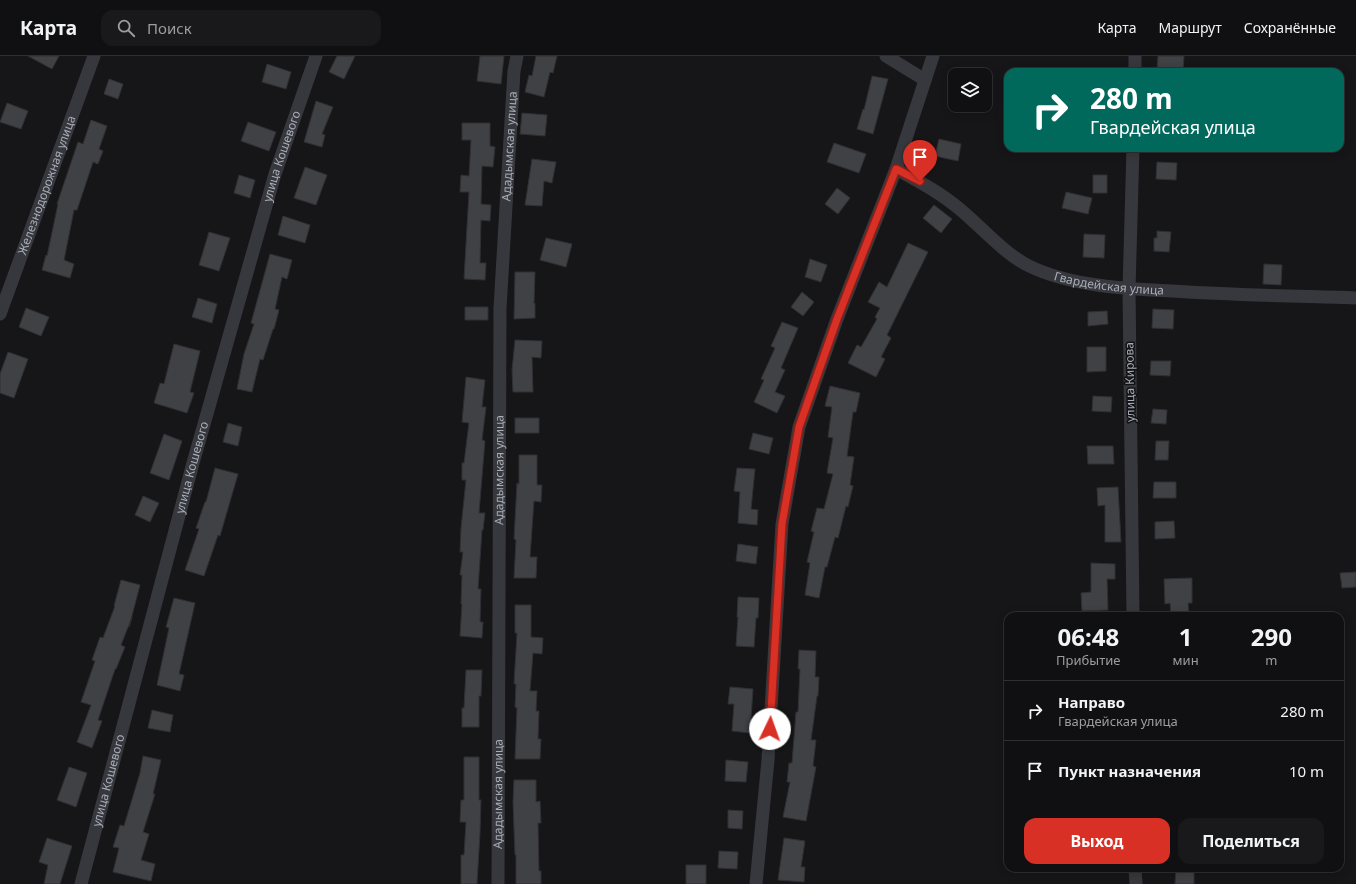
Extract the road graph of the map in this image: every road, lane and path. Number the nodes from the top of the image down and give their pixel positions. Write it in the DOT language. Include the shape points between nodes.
graph roads {
  1 [pos="94,56"];
  2 [pos="316,56"];
  3 [pos="517,56"];
  4 [pos="886,56"];
  5 [pos="932,56"];
  6 [pos="1135,56"];
  7 [pos="1135,68"];
  8 [pos="925,80"];
  9 [pos="1133,152"];
  10 [pos="896,169"];
  11 [pos="1129,289"];
  12 [pos="1356,298"];
  13 [pos="0,314"];
  14 [pos="1132,612"];
  15 [pos="1135,872"];
  16 [pos="81,884"];
  17 [pos="498,884"];
  18 [pos="756,884"];
  19 [pos="1136,884"];
  1 -- 13 [label="street, Железнодорожная улица"];
  2 -- 16 [label="street, улица Кошевого" via="275,174 193,463"];
  3 -- 17 [label="street, Ададымская улица" via="500,308"];
  4 -- 8 [label="street"];
  5 -- 8 [label="street"];
  6 -- 7 [label="street"];
  8 -- 10 [label="street"];
  9 -- 11 [label="street, улица Кирова"];
  10 -- 11 [label="street, Гвардейская улица" via="932,188 1015,258 1029,266 1080,282"];
  10 -- 18 [label="street" via="837,319 799,427 782,524 768,760"];
  11 -- 12 [label="street, Гвардейская улица"];
  11 -- 14 [label="street, улица Кирова"];
  15 -- 19 [label="street"];
}
